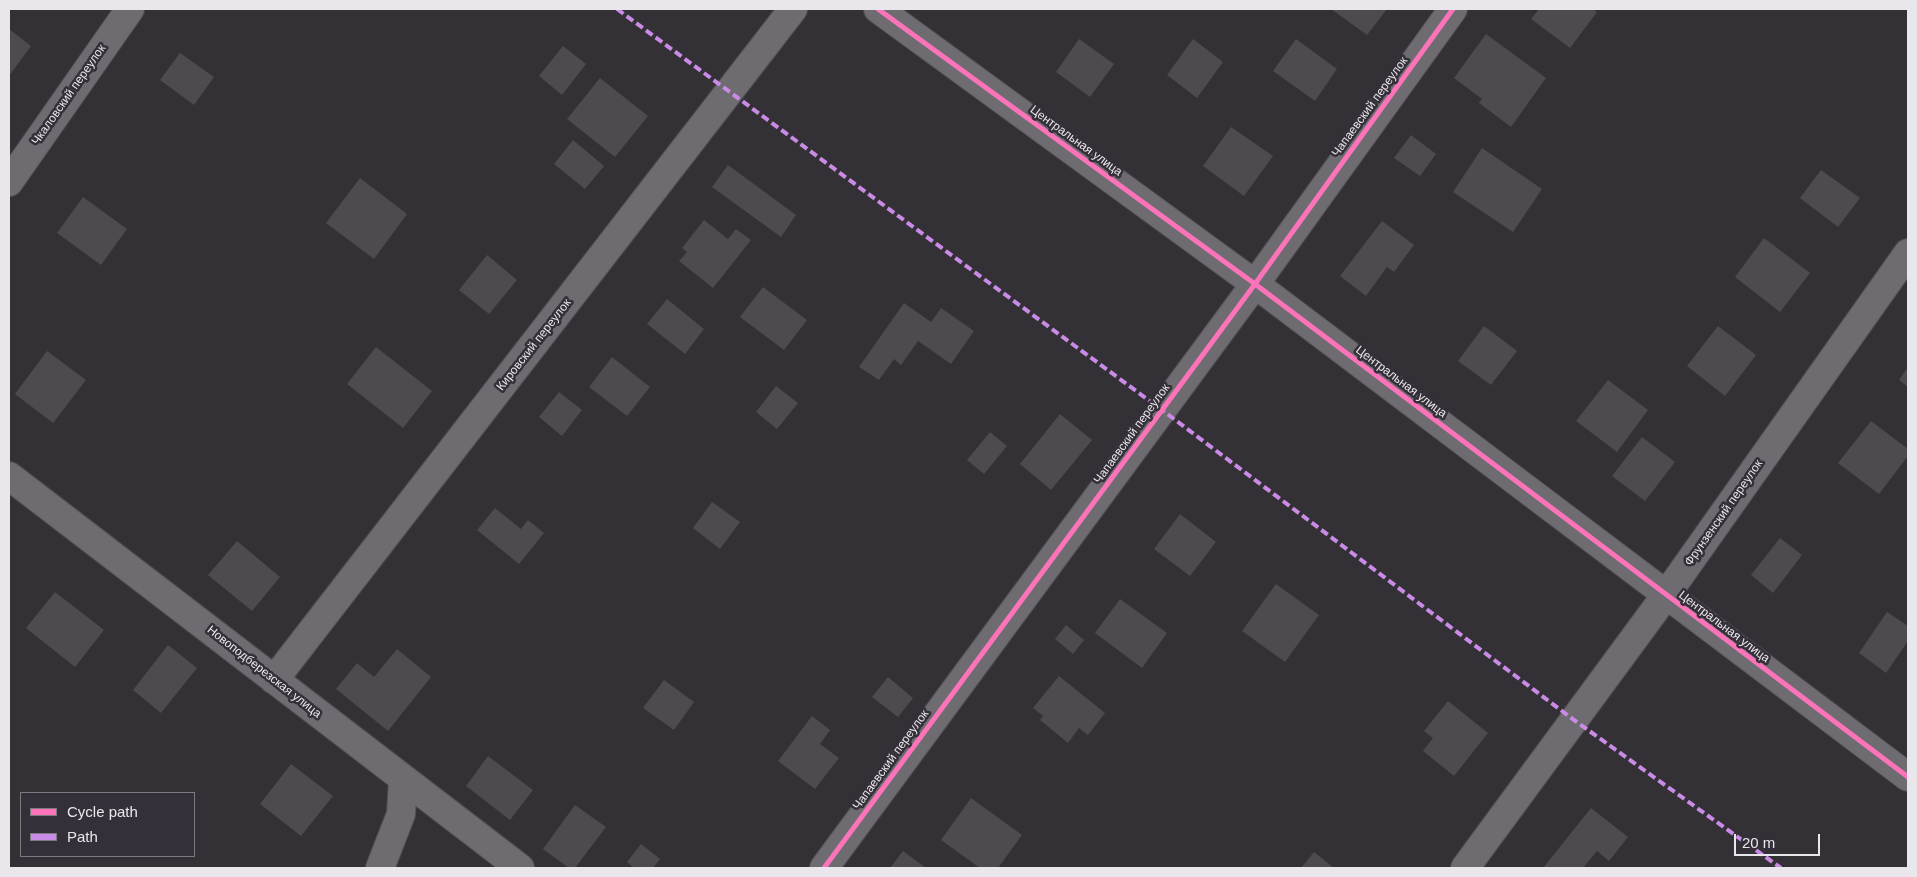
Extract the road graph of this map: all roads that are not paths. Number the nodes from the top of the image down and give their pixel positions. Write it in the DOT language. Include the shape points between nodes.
graph roads {
  1 [pos="130,9"];
  2 [pos="793,9"];
  3 [pos="878,9"];
  4 [pos="1453,9"];
  5 [pos="9,182"];
  6 [pos="1908,253"];
  7 [pos="1255,284"];
  8 [pos="9,476"];
  9 [pos="1666,595"];
  10 [pos="274,680"];
  11 [pos="1908,777"];
  12 [pos="403,780"];
  13 [pos="380,868"];
  14 [pos="520,868"];
  15 [pos="824,868"];
  16 [pos="1465,868"];
  1 -- 5 [label="street, Чкаловский переулок"];
  2 -- 10 [label="street, Кировский переулок"];
  3 -- 7 [label="street, Центральная улица"];
  4 -- 7 [label="street, Чапаевский переулок"];
  6 -- 9 [label="street, Фрунзенский переулок"];
  7 -- 9 [label="street, Центральная улица"];
  7 -- 15 [label="street, Чапаевский переулок"];
  8 -- 10 [label="street, Новоподберезская улица"];
  9 -- 11 [label="street, Центральная улица"];
  9 -- 16 [label="street, Фрунзенский переулок"];
  10 -- 12 [label="street, Новоподберезская улица"];
  12 -- 13 [label="street" via="401,814"];
  12 -- 14 [label="street, Новоподберезская улица"];
}
